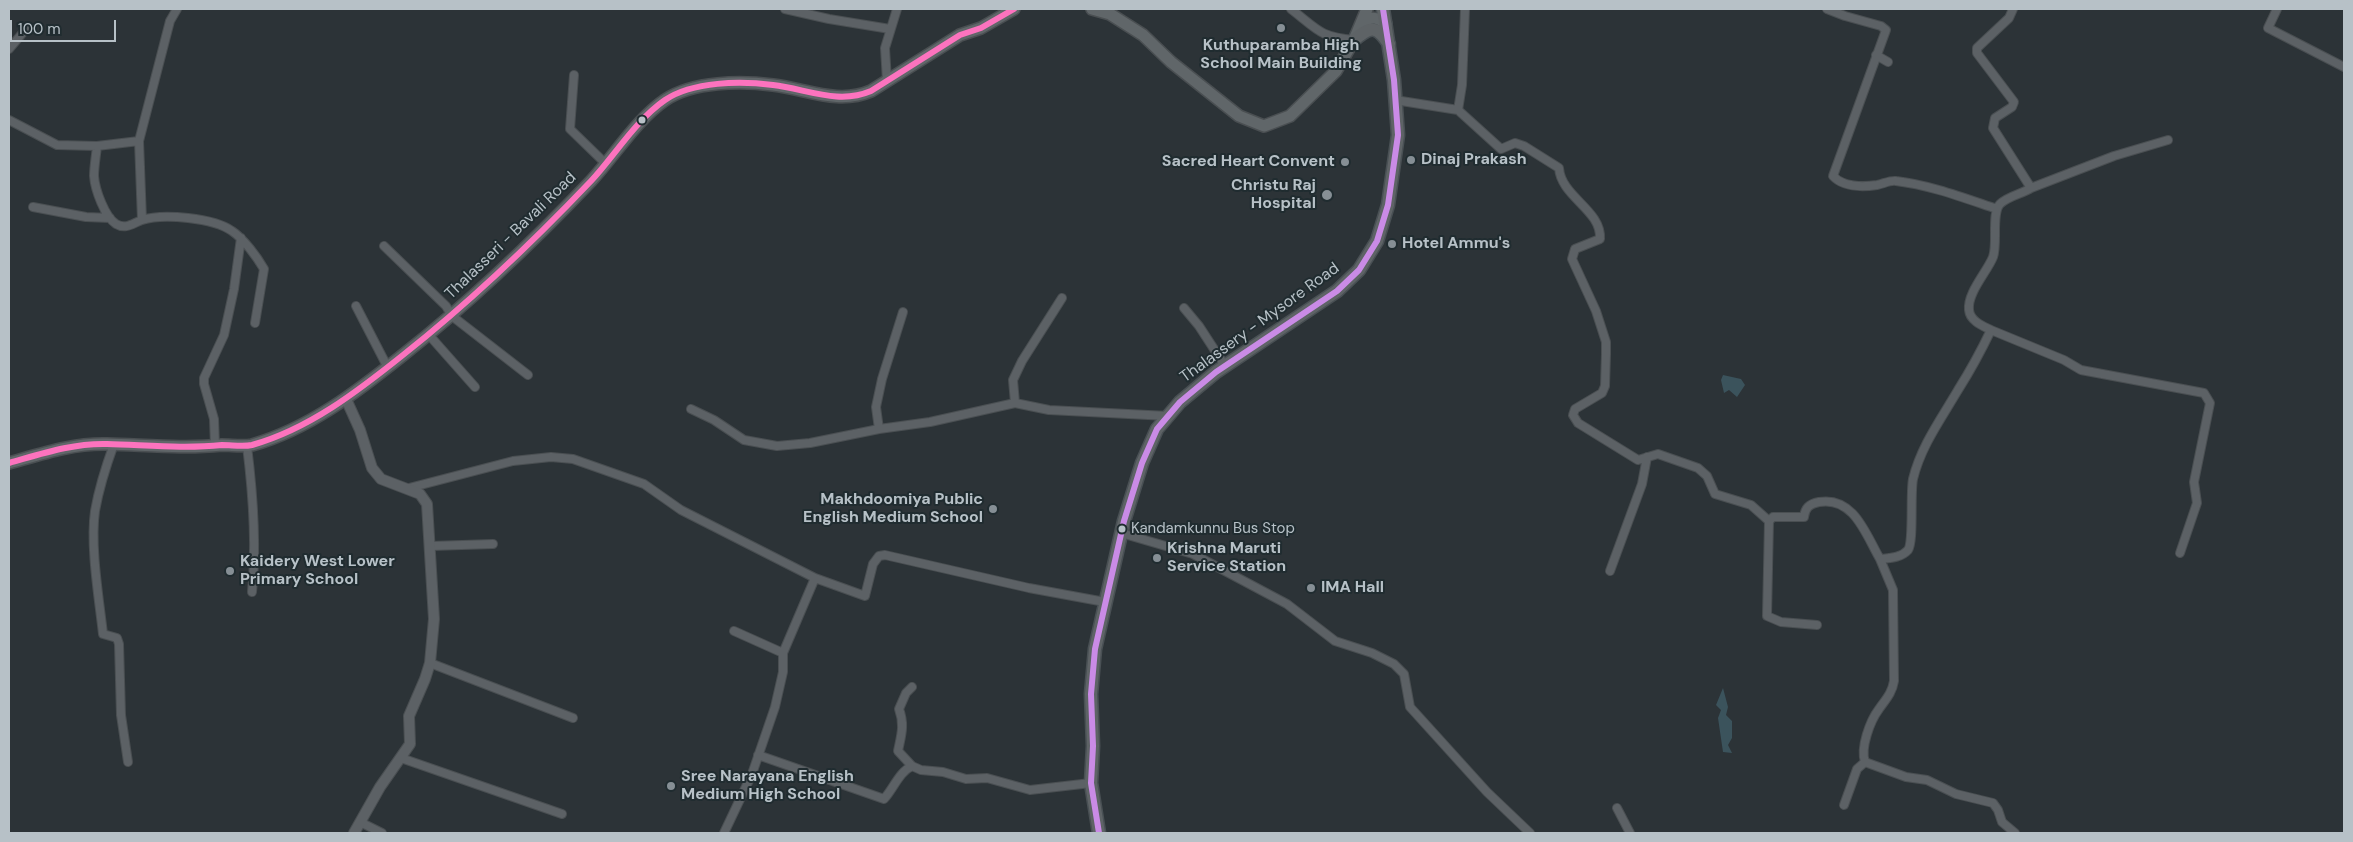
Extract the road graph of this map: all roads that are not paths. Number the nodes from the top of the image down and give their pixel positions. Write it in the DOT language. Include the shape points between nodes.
graph roads {
  1 [pos="177,9"];
  2 [pos="785,9"];
  3 [pos="897,9"];
  4 [pos="1014,9"];
  5 [pos="1092,9"];
  6 [pos="1291,9"];
  7 [pos="1367,9"];
  8 [pos="1383,9"];
  9 [pos="1465,9"];
  10 [pos="1827,9"];
  11 [pos="2013,9"];
  12 [pos="2277,9"];
  13 [pos="1362,22"];
  14 [pos="1386,24"];
  15 [pos="26,28"];
  16 [pos="890,29"];
  17 [pos="1354,40"];
  18 [pos="1389,44"];
  19 [pos="9,49"];
  20 [pos="1876,55"];
  21 [pos="1888,62"];
  22 [pos="2344,67"];
  23 [pos="574,75"];
  24 [pos="887,81"];
  25 [pos="1395,100"];
  26 [pos="1458,110"];
  27 [pos="9,120"];
  28 [pos="2168,140"];
  29 [pos="139,141"];
  30 [pos="97,146"];
  31 [pos="606,163"];
  32 [pos="2031,188"];
  33 [pos="33,207"];
  34 [pos="1997,209"];
  35 [pos="110,218"];
  36 [pos="142,220"];
  37 [pos="241,238"];
  38 [pos="384,246"];
  39 [pos="1062,298"];
  40 [pos="356,306"];
  41 [pos="1184,308"];
  42 [pos="903,312"];
  43 [pos="452,316"];
  44 [pos="256,323"];
  45 [pos="1991,330"];
  46 [pos="429,335"];
  47 [pos="1225,366"];
  48 [pos="388,368"];
  49 [pos="528,374"];
  50 [pos="475,387"];
  51 [pos="346,399"];
  52 [pos="1015,403"];
  53 [pos="691,409"];
  54 [pos="1168,416"];
  55 [pos="879,429"];
  56 [pos="114,444"];
  57 [pos="215,446"];
  58 [pos="247,446"];
  59 [pos="1646,457"];
  60 [pos="9,463"];
  61 [pos="409,488"];
  62 [pos="1769,521"];
  63 [pos="1122,533"];
  64 [pos="493,544"];
  65 [pos="431,546"];
  66 [pos="1872,546"];
  67 [pos="2180,553"];
  68 [pos="1895,558"];
  69 [pos="1880,559"];
  70 [pos="1610,571"];
  71 [pos="815,578"];
  72 [pos="252,592"];
  73 [pos="1105,602"];
  74 [pos="1817,625"];
  75 [pos="734,631"];
  76 [pos="783,653"];
  77 [pos="430,663"];
  78 [pos="912,686"];
  79 [pos="573,718"];
  80 [pos="758,755"];
  81 [pos="401,758"];
  82 [pos="128,762"];
  83 [pos="1865,762"];
  84 [pos="912,766"];
  85 [pos="1091,783"];
  86 [pos="1844,805"];
  87 [pos="1617,808"];
  88 [pos="562,814"];
  89 [pos="360,822"];
  90 [pos="354,833"];
  91 [pos="382,833"];
  92 [pos="724,833"];
  93 [pos="1099,833"];
  94 [pos="1530,833"];
  95 [pos="1630,833"];
  96 [pos="2015,833"];
  1 -- 29 [label="street" via="170,21"];
  2 -- 16 [label="street"];
  3 -- 16 [label="street"];
  4 -- 24 [label="main road, Thalasseri - Bavali Road" via="981,28 960,35"];
  5 -- 17 [label="main road" via="1110,14 1143,35 1171,62 1239,116 1264,126 1290,116 1315,93 1336,71"];
  6 -- 17 [label="street" via="1320,33"];
  7 -- 13 [label="main road"];
  8 -- 14 [label="main road, Thalassery - Mysore Road"];
  9 -- 26 [label="street"];
  10 -- 20 [label="street" via="1886,30"];
  11 -- 32 [label="street" via="2009,18 1980,44 1977,53 2014,102 2012,107 1995,118 1993,128"];
  12 -- 22 [label="street" via="2268,28"];
  13 -- 14 [label="main road" via="1372,17"];
  13 -- 17 [label="main road"];
  14 -- 18 [label="main road, Thalassery - Mysore Road"];
  15 -- 19 [label="street"];
  16 -- 24 [label="street" via="885,48"];
  17 -- 18 [label="main road" via="1367,30 1375,29"];
  18 -- 25 [label="main road, Thalassery - Mysore Road"];
  20 -- 21 [label="street"];
  20 -- 34 [label="street" via="1833,176 1838,182 1864,186 1894,181"];
  23 -- 31 [label="street" via="570,129"];
  24 -- 31 [label="main road, Thalasseri - Bavali Road" via="855,98 774,85 737,83 693,89 666,99 631,132"];
  25 -- 26 [label="street"];
  25 -- 47 [label="main road, Thalassery - Mysore Road" via="1398,135 1388,205 1376,241 1358,270 1337,291"];
  26 -- 59 [label="street" via="1502,149 1516,143 1558,168 1565,188 1595,222 1600,239 1575,250 1572,259 1606,342 1605,386 1602,393 1574,409 1573,415 1583,428 1613,446 1640,460"];
  27 -- 30 [label="street" via="57,145"];
  28 -- 32 [label="street" via="2114,156"];
  29 -- 30 [label="street"];
  29 -- 36 [label="street"];
  30 -- 35 [label="street" via="94,177 105,213"];
  31 -- 43 [label="main road, Thalasseri - Bavali Road" via="528,246"];
  32 -- 34 [label="street" via="2001,203"];
  33 -- 35 [label="street"];
  34 -- 45 [label="street" via="1993,258 1969,309 1975,320"];
  35 -- 36 [label="street" via="117,225 127,227"];
  36 -- 37 [label="street" via="198,220 225,227"];
  37 -- 44 [label="street" via="264,269"];
  37 -- 57 [label="street" via="224,335 204,378 214,419"];
  38 -- 43 [label="street" via="446,306"];
  39 -- 52 [label="street" via="1013,380"];
  40 -- 48 [label="street"];
  41 -- 47 [label="street"];
  42 -- 55 [label="street" via="876,407"];
  43 -- 46 [label="main road, Thalasseri - Bavali Road"];
  43 -- 49 [label="street"];
  45 -- 67 [label="street" via="2081,370 2204,393 2210,403 2194,482 2197,503"];
  45 -- 68 [label="street" via="1972,368 1924,446 1910,498 1911,543 1907,551"];
  46 -- 48 [label="main road, Thalasseri - Bavali Road"];
  46 -- 50 [label="street"];
  47 -- 54 [label="main road, Thalassery - Mysore Road" via="1180,402"];
  48 -- 51 [label="main road, Thalasseri - Bavali Road"];
  51 -- 58 [label="main road, Thalasseri - Bavali Road" via="286,432"];
  51 -- 61 [label="street" via="372,468 381,479"];
  52 -- 54 [label="street" via="1049,410"];
  52 -- 55 [label="street" via="930,422"];
  53 -- 55 [label="street" via="744,440 777,446"];
  54 -- 63 [label="main road, Thalassery - Mysore Road" via="1157,429 1142,463"];
  56 -- 57 [label="main road, Thalasseri - Bavali Road" via="179,448"];
  56 -- 60 [label="main road, Thalasseri - Bavali Road" via="76,446"];
  56 -- 82 [label="street" via="95,512 94,539 103,634 117,638 119,644 121,715"];
  57 -- 58 [label="main road, Thalasseri - Bavali Road"];
  58 -- 72 [label="street" via="255,559"];
  59 -- 62 [label="street" via="1658,454 1698,468 1707,476 1715,494 1751,504"];
  59 -- 70 [label="street" via="1642,484"];
  61 -- 65 [label="street" via="420,494 427,504"];
  61 -- 71 [label="street" via="513,461 551,457 573,460 644,484 681,510"];
  62 -- 66 [label="street" via="1773,517 1804,517 1810,505 1830,502 1851,510"];
  62 -- 74 [label="street" via="1767,616 1781,622"];
  63 -- 73 [label="main road, Thalassery - Mysore Road"];
  63 -- 94 [label="street" via="1193,554 1287,604 1335,641 1394,664 1404,674 1410,707 1487,792"];
  64 -- 65 [label="street"];
  65 -- 77 [label="street" via="434,618"];
  66 -- 68 [label="street"];
  66 -- 69 [label="street"];
  68 -- 69 [label="street"];
  69 -- 83 [label="street" via="1893,590 1894,681 1892,691 1877,710 1862,754"];
  71 -- 73 [label="street" via="865,596 873,564 879,556 885,555"];
  71 -- 76 [label="street"];
  73 -- 85 [label="main road, Thalassery - Mysore Road" via="1095,650 1091,694"];
  75 -- 76 [label="street"];
  76 -- 80 [label="street" via="783,672 777,698"];
  77 -- 79 [label="street"];
  77 -- 81 [label="street" via="409,716 410,744"];
  78 -- 84 [label="street" via="899,709 903,734 898,752"];
  80 -- 84 [label="street" via="884,799 897,784 903,770"];
  80 -- 92 [label="street"];
  81 -- 88 [label="street"];
  81 -- 89 [label="street"];
  83 -- 86 [label="street" via="1857,769"];
  83 -- 96 [label="street" via="1906,777 1927,780 1956,794 1993,803 2002,822"];
  84 -- 85 [label="street" via="966,780 994,779 1030,790"];
  85 -- 93 [label="main road, Thalassery - Mysore Road"];
  87 -- 95 [label="street"];
  89 -- 90 [label="street"];
  89 -- 91 [label="street"];
}
